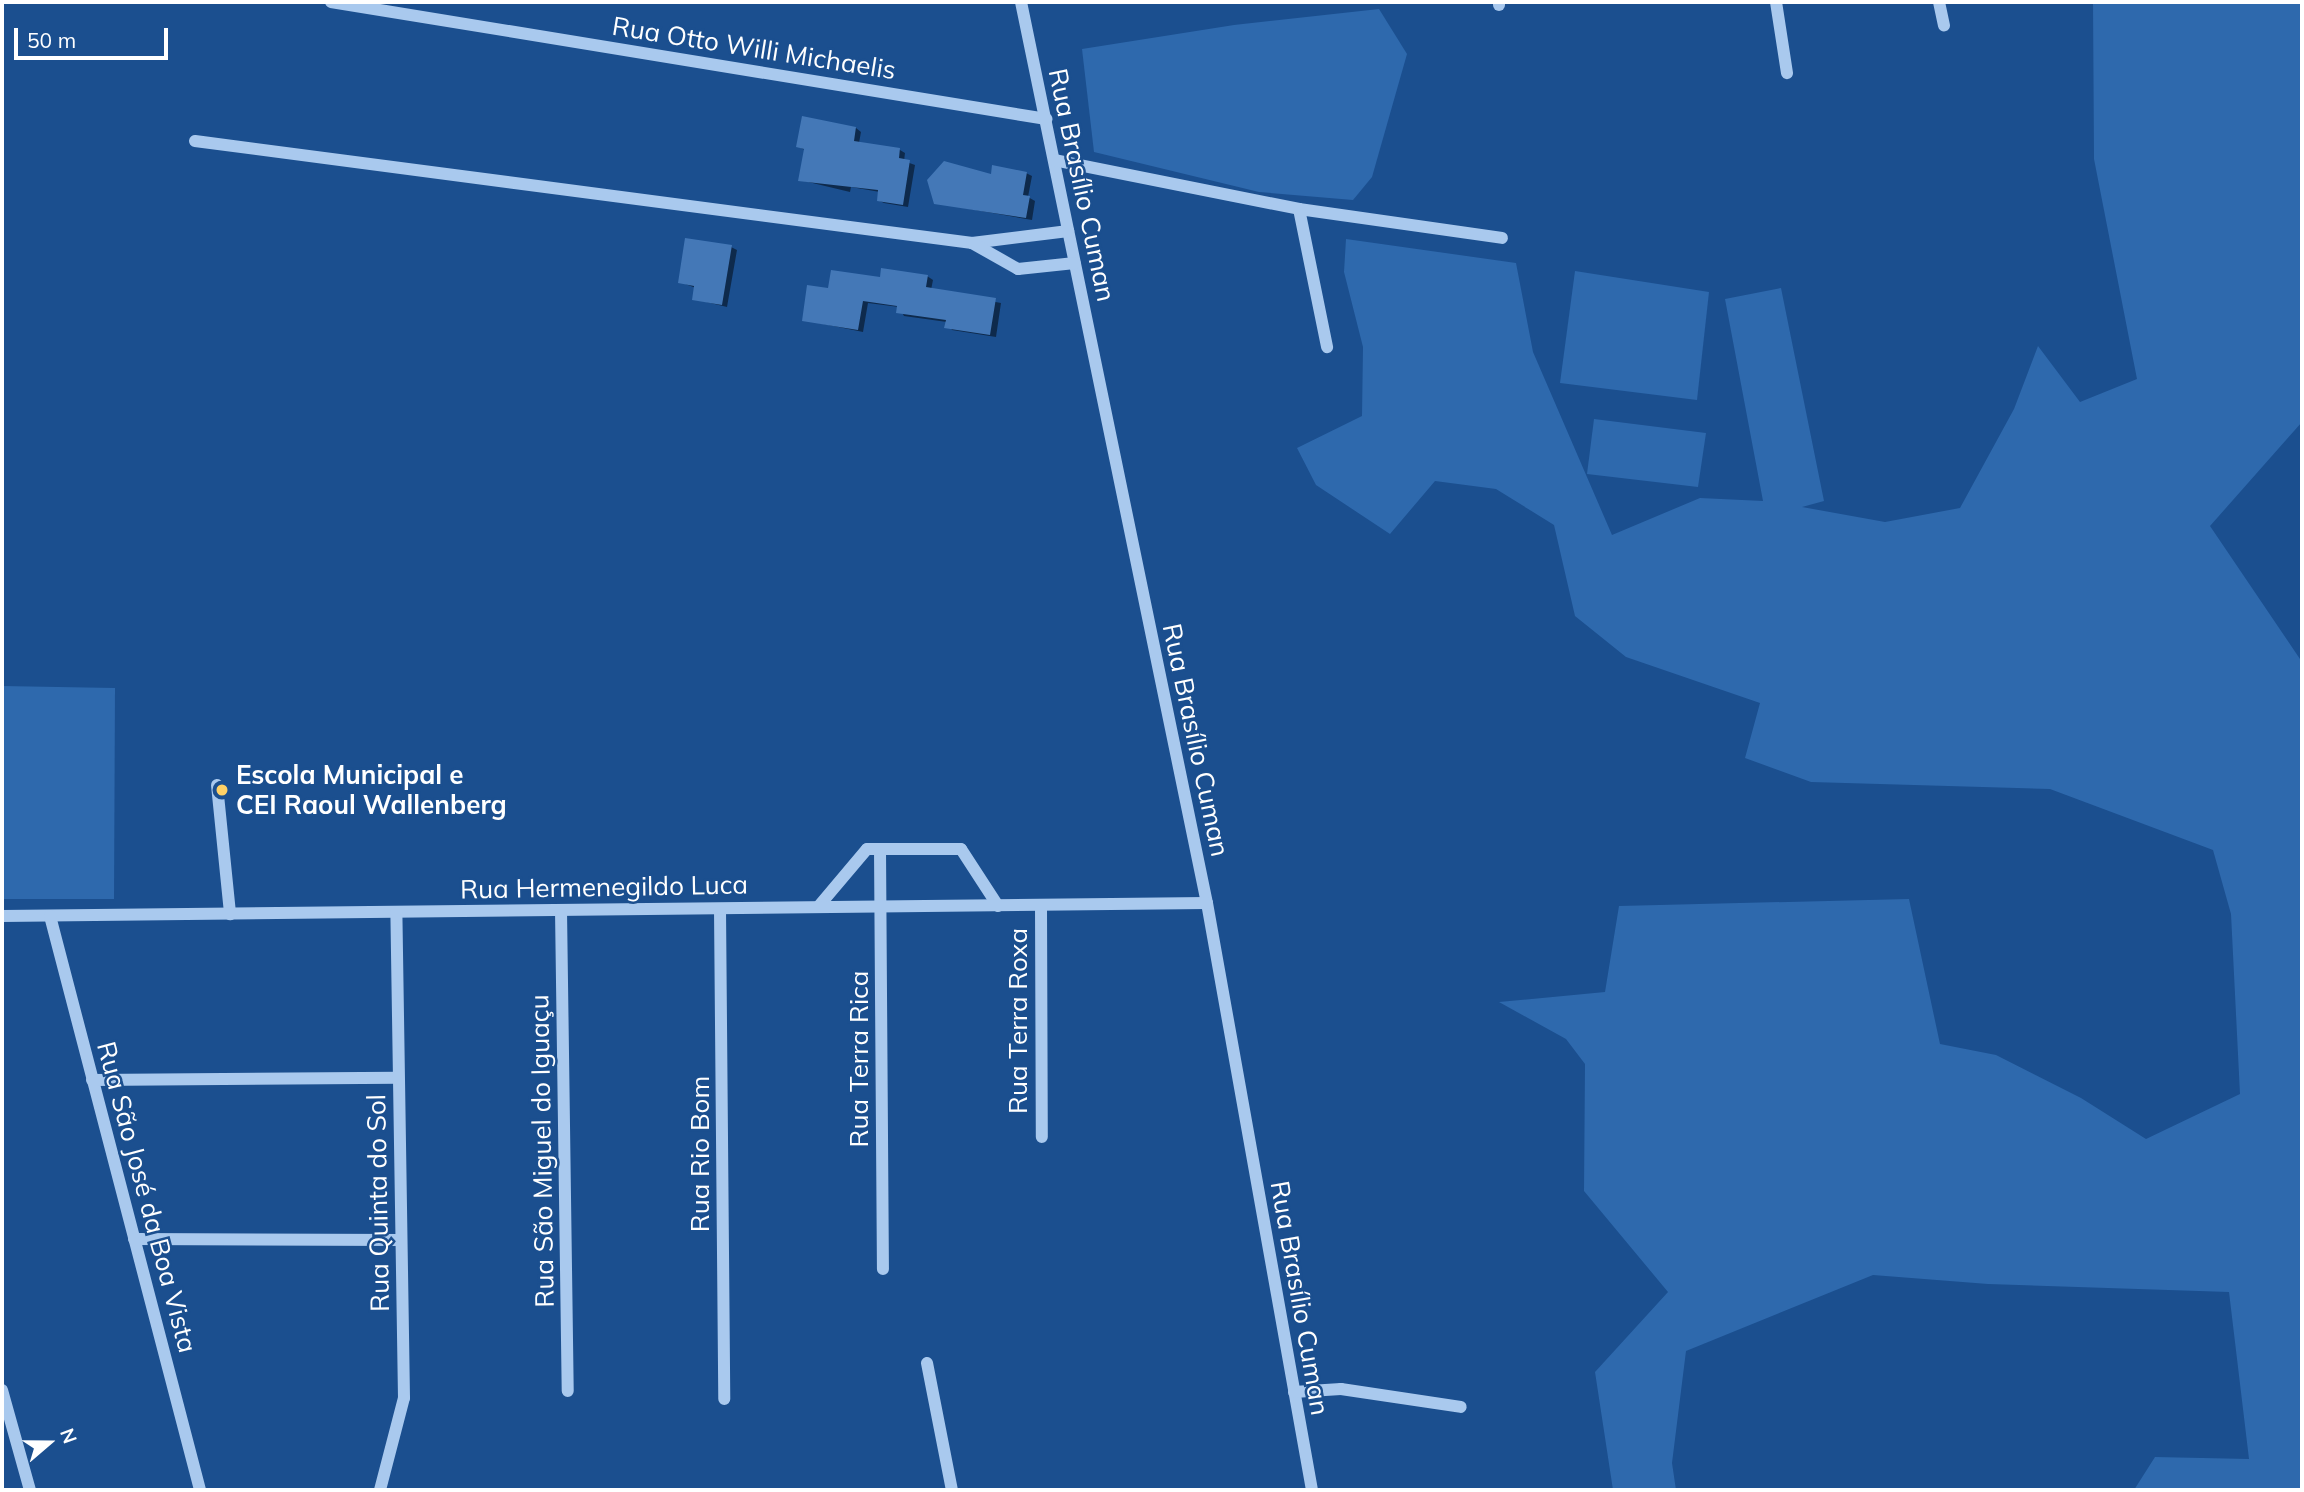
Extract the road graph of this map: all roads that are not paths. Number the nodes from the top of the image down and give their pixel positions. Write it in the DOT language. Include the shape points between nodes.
graph roads {
  1 [pos="331,2"];
  2 [pos="1021,2"];
  3 [pos="1776,2"];
  4 [pos="1939,2"];
  5 [pos="1944,25"];
  6 [pos="1787,73"];
  7 [pos="1046,120"];
  8 [pos="195,141"];
  9 [pos="1054,160"];
  10 [pos="1299,209"];
  11 [pos="1068,231"];
  12 [pos="1502,238"];
  13 [pos="972,243"];
  14 [pos="1075,263"];
  15 [pos="1327,347"];
  16 [pos="217,785"];
  17 [pos="880,849"];
  18 [pos="1207,903"];
  19 [pos="1041,905"];
  20 [pos="998,906"];
  21 [pos="818,907"];
  22 [pos="880,907"];
  23 [pos="720,908"];
  24 [pos="561,910"];
  25 [pos="396,912"];
  26 [pos="230,914"];
  27 [pos="2,916"];
  28 [pos="50,916"];
  29 [pos="398,1078"];
  30 [pos="92,1080"];
  31 [pos="1042,1137"];
  32 [pos="134,1240"];
  33 [pos="401,1240"];
  34 [pos="883,1269"];
  35 [pos="928,1363"];
  36 [pos="2,1390"];
  37 [pos="568,1391"];
  38 [pos="1294,1392"];
  39 [pos="724,1399"];
  40 [pos="1461,1407"];
  41 [pos="30,1490"];
  42 [pos="200,1490"];
  43 [pos="380,1490"];
  44 [pos="952,1490"];
  45 [pos="1312,1490"];
  1 -- 7 [label="street, Rua Otto Willi Michaelis"];
  2 -- 7 [label="street, Rua Brasílio Cuman"];
  3 -- 6 [label="street"];
  4 -- 5 [label="street"];
  7 -- 9 [label="street, Rua Brasílio Cuman"];
  8 -- 13 [label="street"];
  9 -- 10 [label="street"];
  9 -- 11 [label="street, Rua Brasílio Cuman"];
  10 -- 12 [label="street"];
  10 -- 15 [label="street"];
  11 -- 13 [label="street"];
  11 -- 14 [label="street, Rua Brasílio Cuman"];
  13 -- 14 [label="street" via="1018,269"];
  14 -- 18 [label="street, Rua Brasílio Cuman"];
  16 -- 26 [label="street"];
  17 -- 20 [label="street" via="961,849"];
  17 -- 21 [label="street" via="867,849"];
  17 -- 22 [label="street, Rua Terra Rica"];
  18 -- 19 [label="street, Rua Hermenegildo Luca"];
  18 -- 38 [label="street, Rua Brasílio Cuman"];
  19 -- 20 [label="street, Rua Hermenegildo Luca"];
  19 -- 31 [label="street, Rua Terra Roxa"];
  20 -- 22 [label="street, Rua Hermenegildo Luca"];
  21 -- 22 [label="street, Rua Hermenegildo Luca"];
  21 -- 23 [label="street, Rua Hermenegildo Luca"];
  22 -- 34 [label="street, Rua Terra Rica"];
  23 -- 24 [label="street, Rua Hermenegildo Luca"];
  23 -- 39 [label="street, Rua Rio Bom"];
  24 -- 25 [label="street, Rua Hermenegildo Luca"];
  24 -- 37 [label="street, Rua São Miguel do Iguaçu"];
  25 -- 26 [label="street, Rua Hermenegildo Luca"];
  25 -- 29 [label="street, Rua Quinta do Sol"];
  26 -- 28 [label="street, Rua Hermenegildo Luca"];
  27 -- 28 [label="street, Rua Hermenegildo Luca"];
  28 -- 30 [label="street, Rua São José da Boa Vista"];
  29 -- 30 [label="street"];
  29 -- 33 [label="street, Rua Quinta do Sol"];
  30 -- 32 [label="street, Rua São José da Boa Vista"];
  32 -- 33 [label="street"];
  32 -- 42 [label="street, Rua São José da Boa Vista"];
  33 -- 43 [label="street, Rua Quinta do Sol" via="404,1398"];
  35 -- 44 [label="street"];
  36 -- 41 [label="street"];
  38 -- 40 [label="street" via="1340,1389"];
  38 -- 45 [label="street, Rua Brasílio Cuman"];
}
